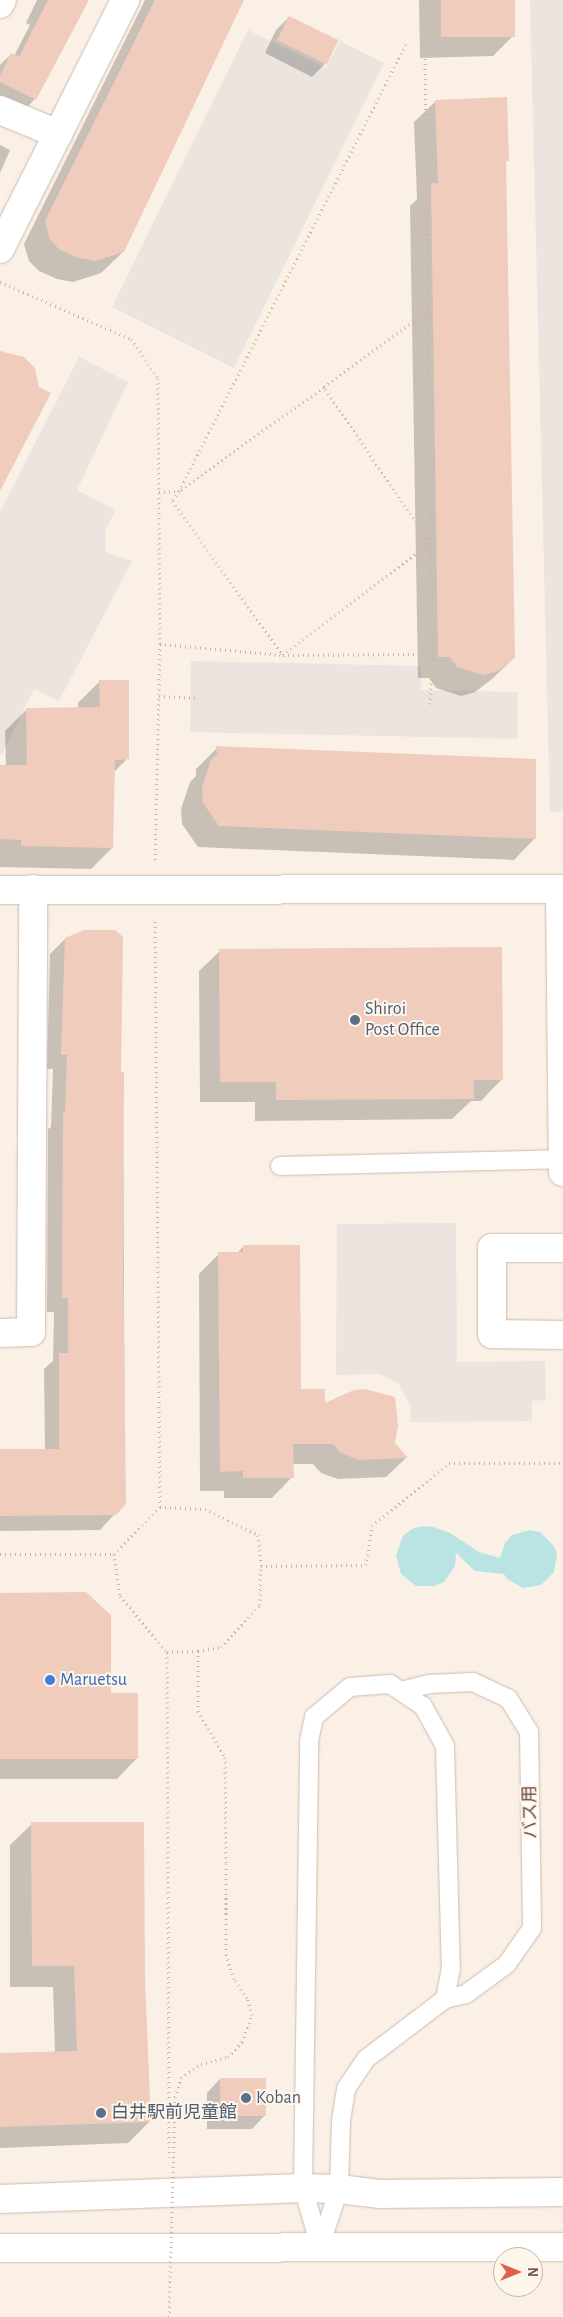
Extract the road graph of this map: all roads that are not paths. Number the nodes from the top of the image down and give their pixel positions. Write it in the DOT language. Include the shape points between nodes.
graph roads {
  1 [pos="2,0"];
  2 [pos="125,0"];
  3 [pos="0,4"];
  4 [pos="0,110"];
  5 [pos="58,134"];
  6 [pos="0,249"];
  7 [pos="561,889"];
  8 [pos="0,890"];
  9 [pos="33,890"];
  10 [pos="563,1159"];
  11 [pos="280,1166"];
  12 [pos="563,1172"];
  13 [pos="563,1248"];
  14 [pos="0,1333"];
  15 [pos="563,1335"];
  16 [pos="401,1691"];
  17 [pos="445,1999"];
  18 [pos="303,2188"];
  19 [pos="339,2189"];
  20 [pos="563,2192"];
  21 [pos="0,2199"];
  22 [pos="320,2246"];
  23 [pos="563,2247"];
  24 [pos="0,2248"];
  1 -- 3 [label="street"];
  2 -- 5 [label="street"];
  4 -- 5 [label="street"];
  5 -- 6 [label="street"];
  7 -- 9 [label="street"];
  7 -- 10 [label="street"];
  8 -- 9 [label="street"];
  9 -- 14 [label="street" via="31,1332"];
  10 -- 11 [label="lane"];
  10 -- 12 [label="street"];
  13 -- 15 [label="street" via="492,1248 492,1334"];
  16 -- 17 [label="lane" via="423,1706 445,1746 451,1968"];
  16 -- 17 [label="lane, バス用" via="430,1684 473,1682 508,1698 529,1732 532,1928 507,1964 466,1994"];
  16 -- 18 [label="lane" via="390,1684 350,1687 314,1717 308,1740"];
  17 -- 19 [label="lane" via="366,2059 346,2089 341,2121"];
  18 -- 19 [label="street"];
  18 -- 21 [label="street"];
  18 -- 22 [label="lane"];
  19 -- 20 [label="street" via="379,2194"];
  19 -- 22 [label="lane"];
  22 -- 23 [label="street"];
  22 -- 24 [label="street"];
}
